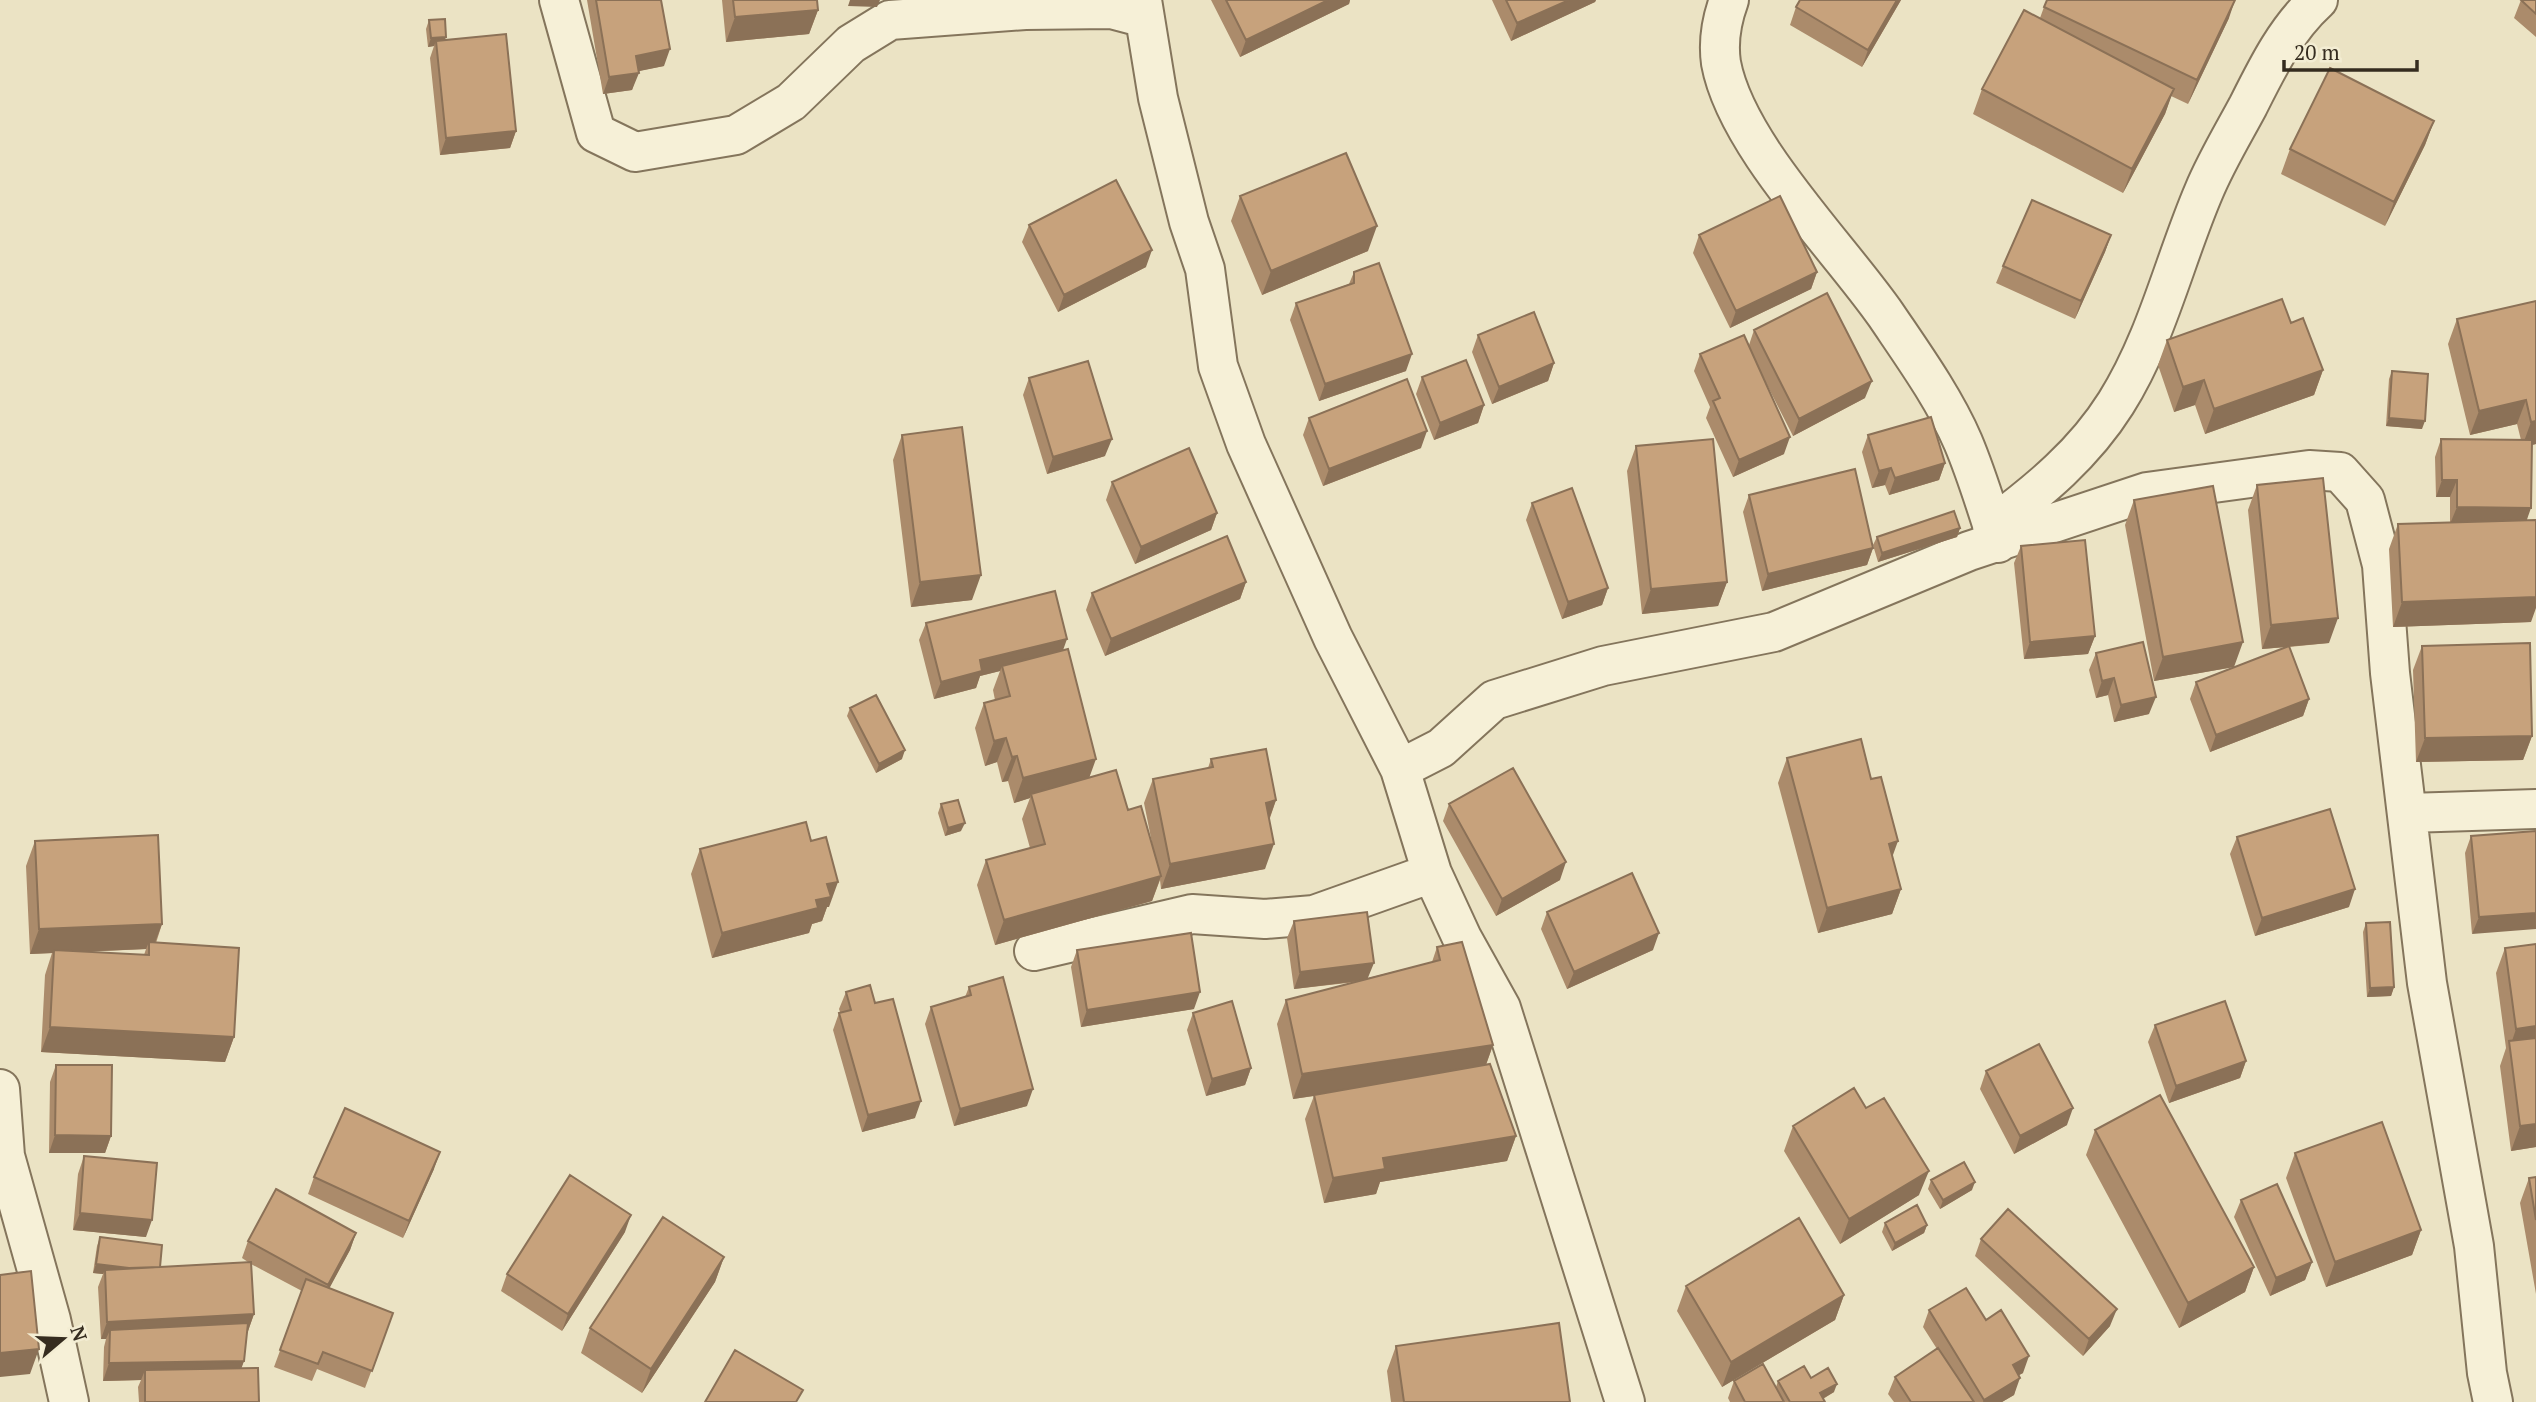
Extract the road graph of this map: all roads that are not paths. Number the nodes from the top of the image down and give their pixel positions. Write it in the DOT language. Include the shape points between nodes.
graph roads {
  1 [pos="559,0"];
  2 [pos="1729,0"];
  3 [pos="2318,0"];
  4 [pos="1144,9"];
  5 [pos="1995,534"];
  6 [pos="1400,769"];
  7 [pos="2536,809"];
  8 [pos="2408,813"];
  9 [pos="1432,873"];
  10 [pos="1034,951"];
  11 [pos="0,1089"];
  12 [pos="69,1402"];
  13 [pos="1625,1402"];
  14 [pos="2493,1402"];
  1 -- 4 [label="street" via="596,132 635,152 736,135 791,102 851,44 890,20 1025,10"];
  2 -- 5 [label="street" via="1722,22 1721,62 1736,107 1760,149 1885,314 1936,393 1962,441"];
  3 -- 5 [label="street" via="2300,16 2267,66 2204,190 2143,352 2116,403 2051,482"];
  4 -- 6 [label="street" via="1158,98 1205,269 1218,366 1246,444 1333,639"];
  5 -- 6 [label="street" via="1969,551 1774,632 1603,666 1494,700 1441,748"];
  5 -- 8 [label="street" via="2147,492 2309,470 2340,472 2365,500 2382,565"];
  6 -- 9 [label="street"];
  7 -- 8 [label="street"];
  8 -- 14 [label="street" via="2427,983 2474,1246"];
  9 -- 10 [label="street" via="1314,915 1265,919 1192,914"];
  9 -- 13 [label="street" via="1501,1008"];
  11 -- 12 [label="street" via="5,1156"];
}
